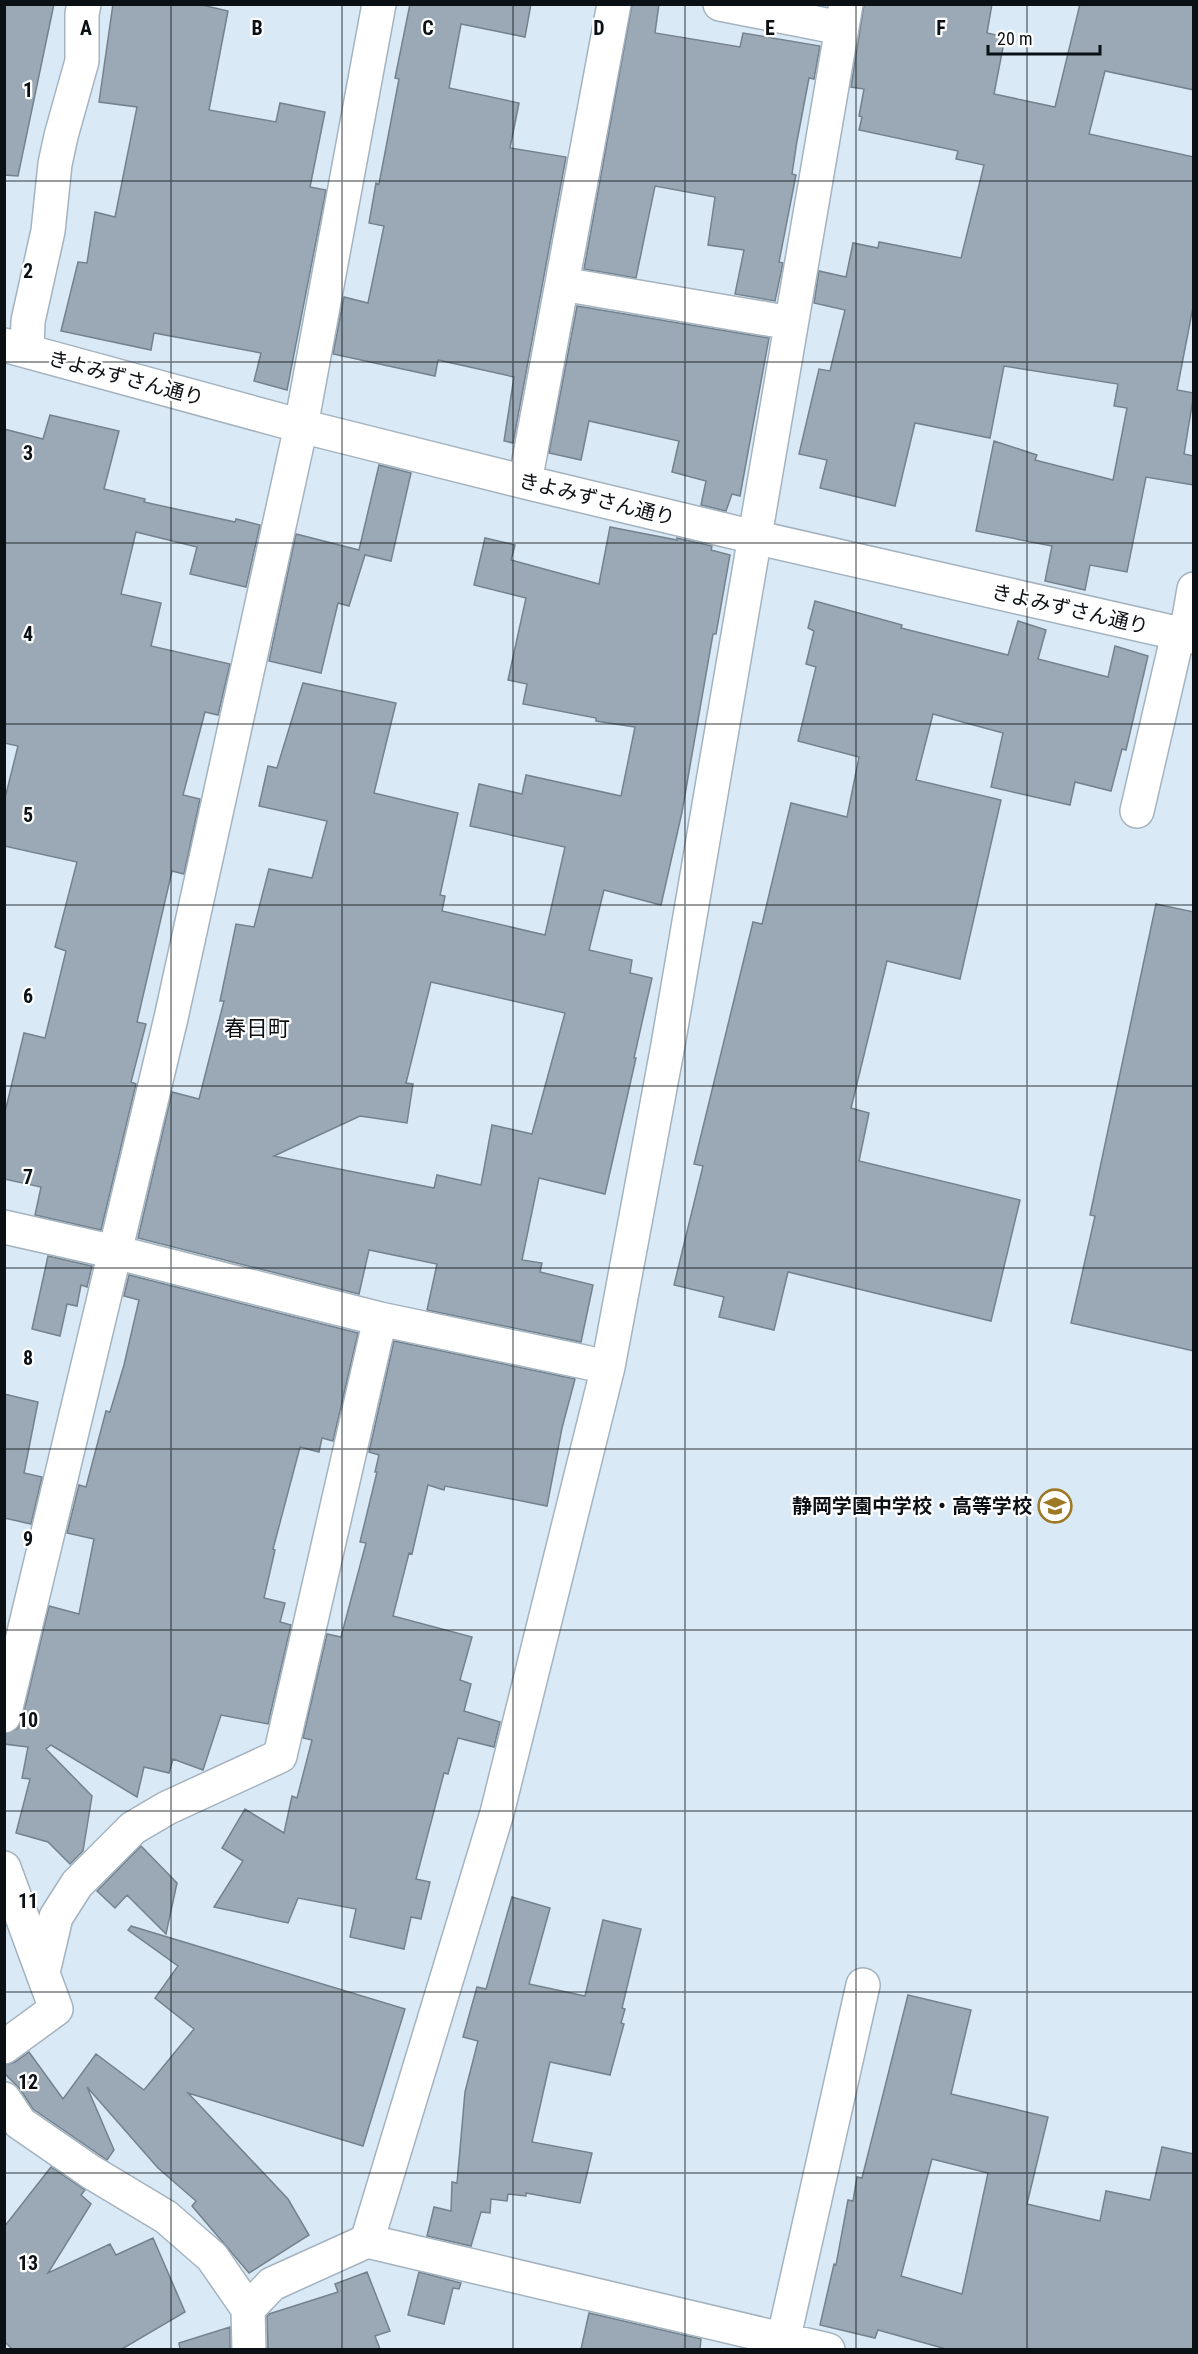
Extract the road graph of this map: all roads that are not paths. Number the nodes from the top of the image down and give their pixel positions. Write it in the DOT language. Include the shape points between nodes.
graph roads {
  1 [pos="84,4"];
  2 [pos="379,4"];
  3 [pos="614,4"];
  4 [pos="720,4"];
  5 [pos="844,16"];
  6 [pos="562,284"];
  7 [pos="791,323"];
  8 [pos="16,347"];
  9 [pos="302,426"];
  10 [pos="525,482"];
  11 [pos="754,537"];
  12 [pos="1194,589"];
  13 [pos="1186,635"];
  14 [pos="1137,811"];
  15 [pos="4,1227"];
  16 [pos="115,1252"];
  17 [pos="380,1319"];
  18 [pos="608,1367"];
  19 [pos="4,1716"];
  20 [pos="4,1868"];
  21 [pos="43,1972"];
  22 [pos="863,1985"];
  23 [pos="4,2047"];
  24 [pos="4,2099"];
  25 [pos="367,2241"];
  26 [pos="248,2309"];
  27 [pos="783,2345"];
  28 [pos="249,2349"];
  29 [pos="828,2349"];
  1 -- 8 [label="street" via="82,61 61,136 51,215 28,321"];
  2 -- 9 [label="street"];
  3 -- 6 [label="street"];
  4 -- 5 [label="street"];
  5 -- 7 [label="street"];
  6 -- 7 [label="street"];
  6 -- 10 [label="street"];
  7 -- 11 [label="street"];
  8 -- 9 [label="street, きよみずさん通り"];
  9 -- 10 [label="street, きよみずさん通り"];
  9 -- 16 [label="street"];
  10 -- 11 [label="street, きよみずさん通り"];
  11 -- 13 [label="street, きよみずさん通り"];
  11 -- 18 [label="street" via="670,1033"];
  12 -- 13 [label="street"];
  13 -- 14 [label="street"];
  15 -- 16 [label="street"];
  16 -- 17 [label="street"];
  16 -- 19 [label="street"];
  17 -- 18 [label="street"];
  17 -- 21 [label="street" via="280,1756 167,1808 133,1828 76,1884 56,1917"];
  18 -- 25 [label="street" via="497,1813"];
  20 -- 21 [label="street"];
  21 -- 23 [label="street" via="56,2009"];
  22 -- 27 [label="street"];
  24 -- 26 [label="street" via="20,2123 166,2217 212,2258"];
  25 -- 26 [label="street" via="272,2284"];
  25 -- 27 [label="street"];
  26 -- 28 [label="street"];
  27 -- 29 [label="street"];
}
